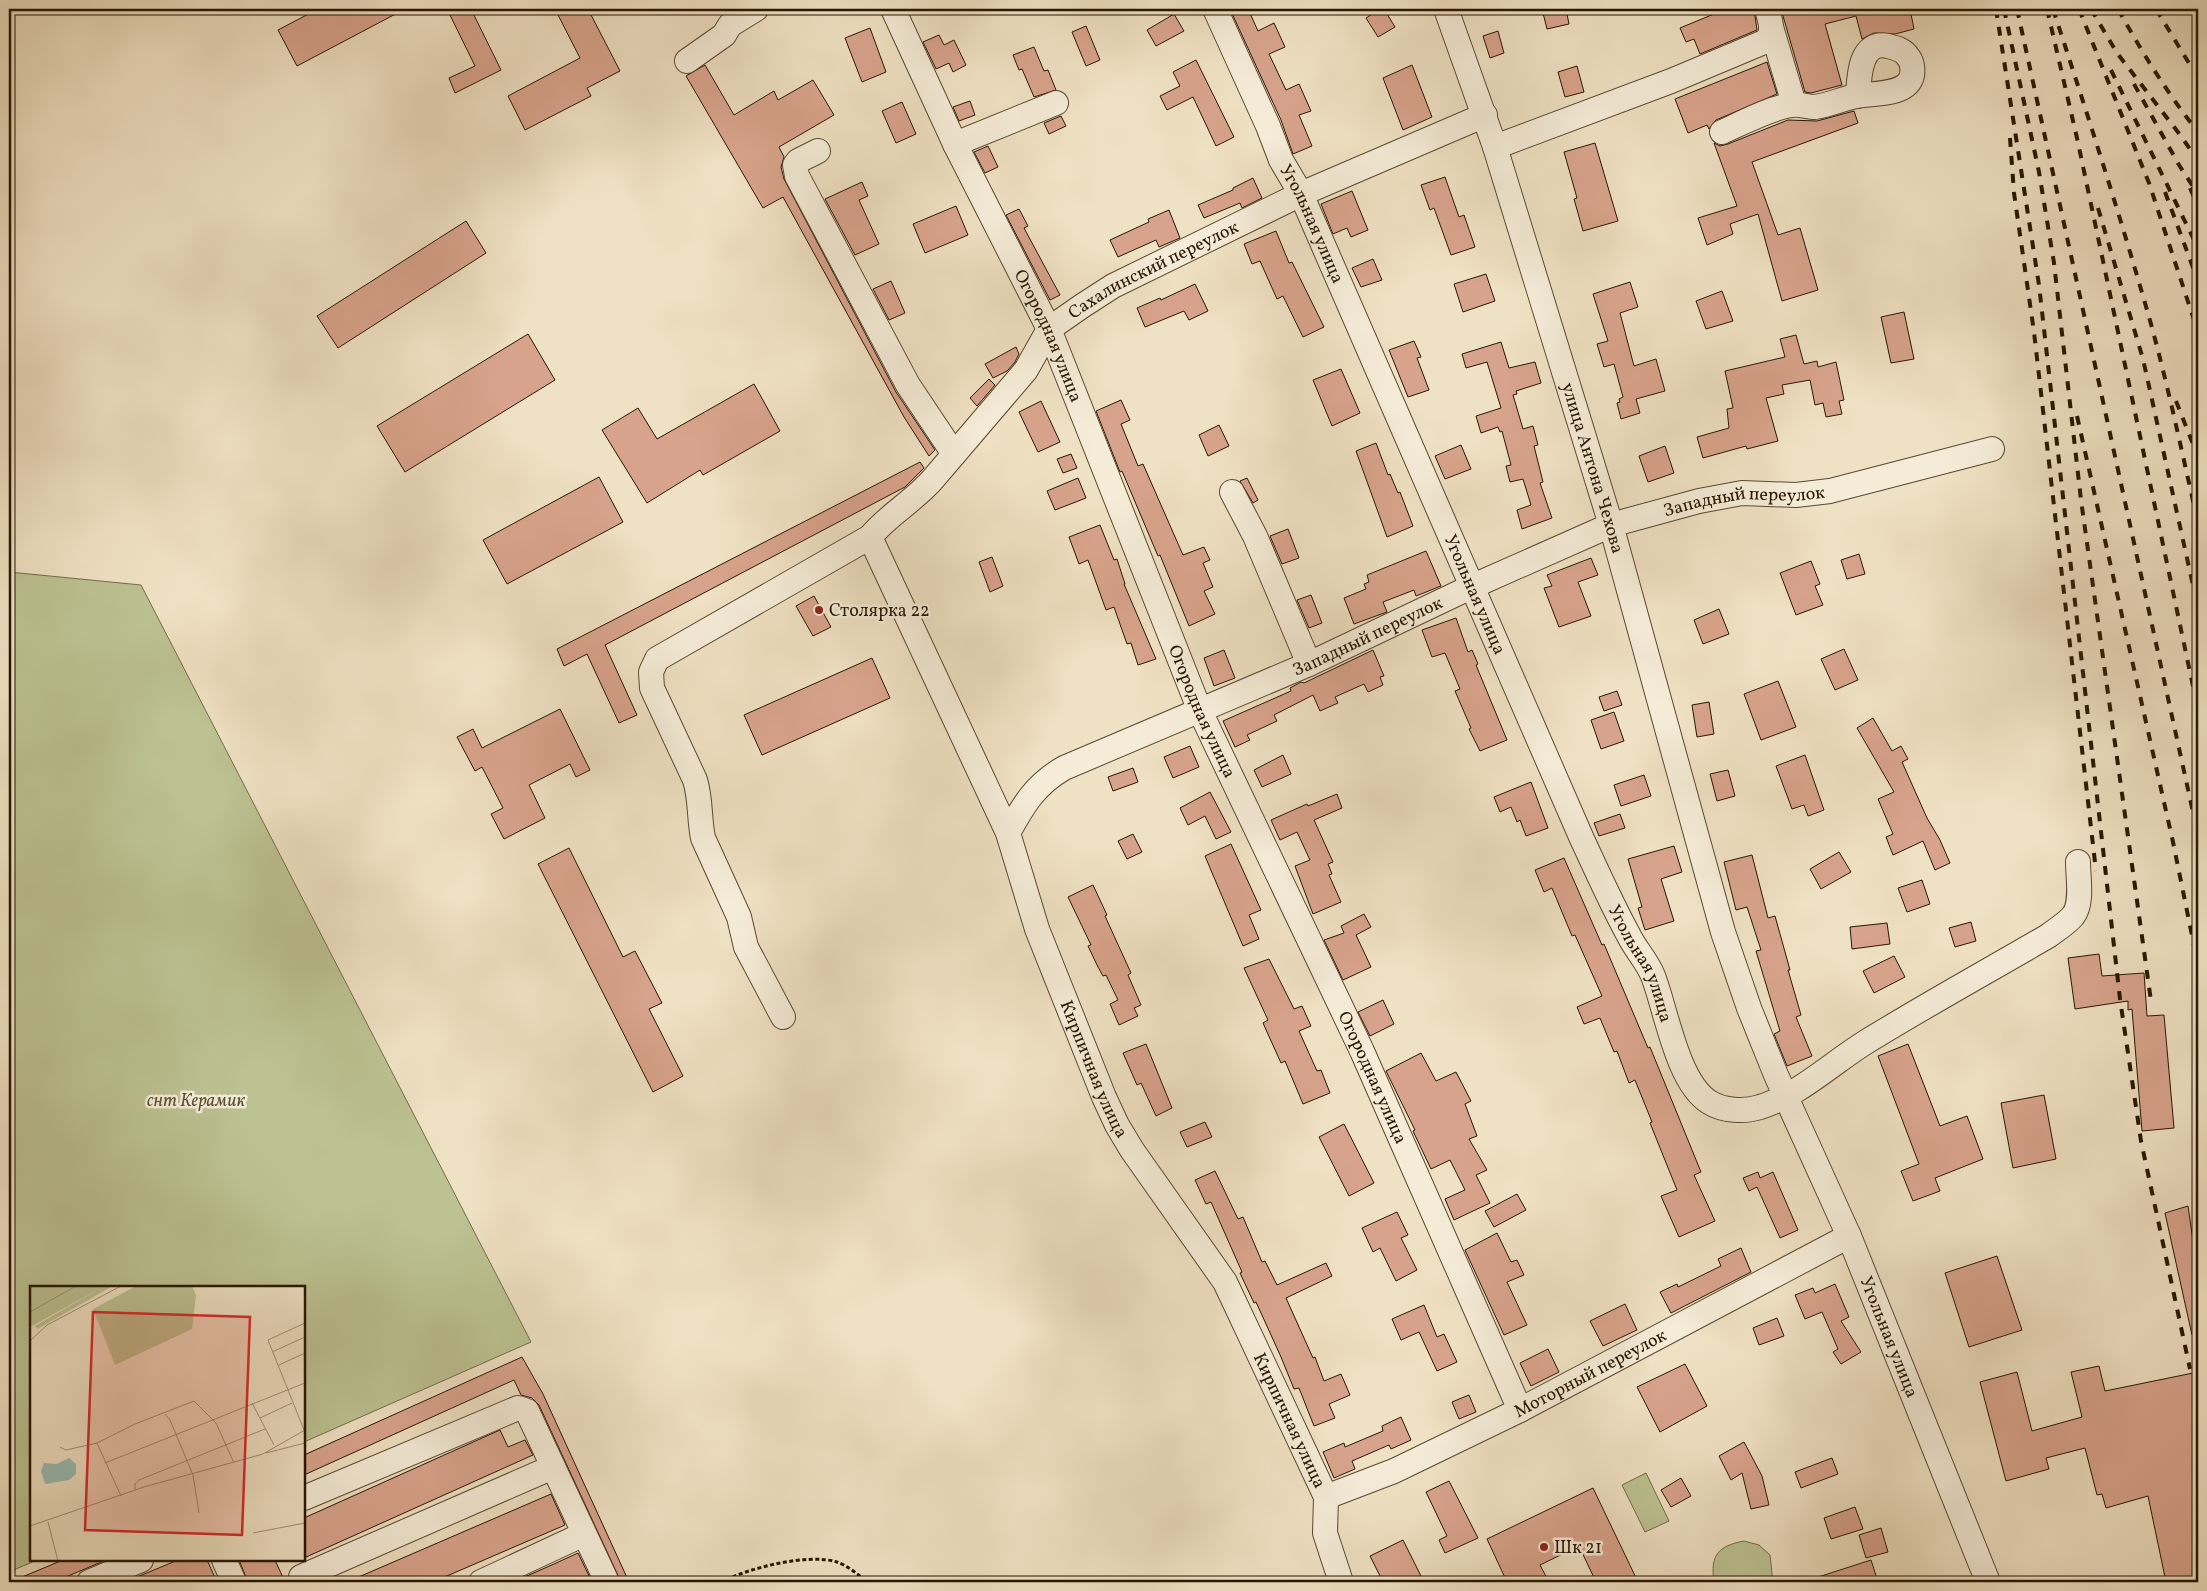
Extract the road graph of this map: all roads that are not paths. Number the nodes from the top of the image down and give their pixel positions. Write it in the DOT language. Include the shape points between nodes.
graph roads {
  1 [pos="756,9"];
  2 [pos="893,9"];
  3 [pos="1215,9"];
  4 [pos="1446,9"];
  5 [pos="1769,18"];
  6 [pos="687,62"];
  7 [pos="1858,96"];
  8 [pos="1056,103"];
  9 [pos="1794,104"];
  10 [pos="1485,115"];
  11 [pos="1722,132"];
  12 [pos="955,144"];
  13 [pos="1495,147"];
  14 [pos="818,151"];
  15 [pos="1301,194"];
  16 [pos="1049,329"];
  17 [pos="1992,449"];
  18 [pos="954,454"];
  19 [pos="1232,492"];
  20 [pos="1611,525"];
  21 [pos="870,537"];
  22 [pos="1472,586"];
  23 [pos="1309,664"];
  24 [pos="1200,711"];
  25 [pos="1008,833"];
  26 [pos="2078,862"];
  27 [pos="1722,932"];
  28 [pos="783,1017"];
  29 [pos="1785,1096"];
  30 [pos="1849,1236"];
  31 [pos="1520,1410"];
  32 [pos="553,1467"];
  33 [pos="305,1498"];
  34 [pos="1326,1498"];
  35 [pos="584,1534"];
  36 [pos="139,1561"];
  37 [pos="224,1561"];
  38 [pos="299,1573"];
  39 [pos="89,1582"];
  40 [pos="234,1582"];
  41 [pos="481,1582"];
  42 [pos="606,1582"];
  43 [pos="1341,1582"];
  44 [pos="1988,1582"];
  1 -- 6 [label="street" via="730,25 724,35"];
  2 -- 12 [label="street, Огородная улица"];
  3 -- 15 [label="street, Угольная улица" via="1281,160"];
  4 -- 10 [label="street, улица Антона Чехова"];
  5 -- 9 [label="street"];
  5 -- 13 [label="street" via="1768,40 1759,45"];
  7 -- 9 [label="street" via="1817,107"];
  8 -- 12 [label="street"];
  9 -- 11 [label="street"];
  10 -- 13 [label="street, улица Антона Чехова"];
  10 -- 15 [label="street, Сахалинский переулок"];
  12 -- 16 [label="street, Огородная улица"];
  13 -- 20 [label="street, улица Антона Чехова"];
  14 -- 18 [label="street" via="798,161 795,166 797,176 908,385"];
  15 -- 16 [label="street, Сахалинский переулок" via="1113,286"];
  15 -- 22 [label="street, Угольная улица"];
  16 -- 18 [label="street, Сахалинский переулок" via="1026,370"];
  16 -- 24 [label="street, Огородная улица"];
  17 -- 20 [label="street, Западный переулок" via="1830,491 1796,496 1742,493"];
  18 -- 21 [label="street, Сахалинский переулок" via="923,491"];
  19 -- 23 [label="street" via="1256,536"];
  20 -- 22 [label="street, Западный переулок"];
  20 -- 27 [label="street, улица Антона Чехова"];
  21 -- 25 [label="street, Кирпичная улица"];
  21 -- 28 [label="street, Сахалинский переулок" via="657,659 651,672 652,688 697,786 700,825 710,855 739,916 746,947"];
  22 -- 23 [label="street, Западный переулок"];
  22 -- 29 [label="street, Угольная улица" via="1582,839 1628,936 1653,976 1662,1010 1696,1090 1709,1102 1734,1109 1761,1107"];
  23 -- 24 [label="street, Западный переулок"];
  24 -- 25 [label="street, Западный переулок" via="1049,776 1024,803"];
  24 -- 31 [label="street, Огородная улица" via="1362,1051"];
  25 -- 34 [label="street, Кирпичная улица" via="1037,929 1117,1125 1225,1282"];
  26 -- 29 [label="street" via="2078,904 2068,921 2048,936 1866,1042"];
  27 -- 29 [label="street, Угольная улица"];
  29 -- 30 [label="street, Угольная улица"];
  30 -- 31 [label="street, Моторный переулок"];
  30 -- 44 [label="street, Угольная улица"];
  31 -- 34 [label="street, Моторный переулок" via="1394,1471"];
  32 -- 33 [label="street" via="527,1411 518,1408"];
  32 -- 35 [label="street"];
  32 -- 38 [label="street"];
  34 -- 43 [label="street, Кирпичная улица" via="1325,1533"];
  35 -- 41 [label="street"];
  35 -- 42 [label="street"];
  36 -- 39 [label="street"];
  37 -- 40 [label="street"];
}
